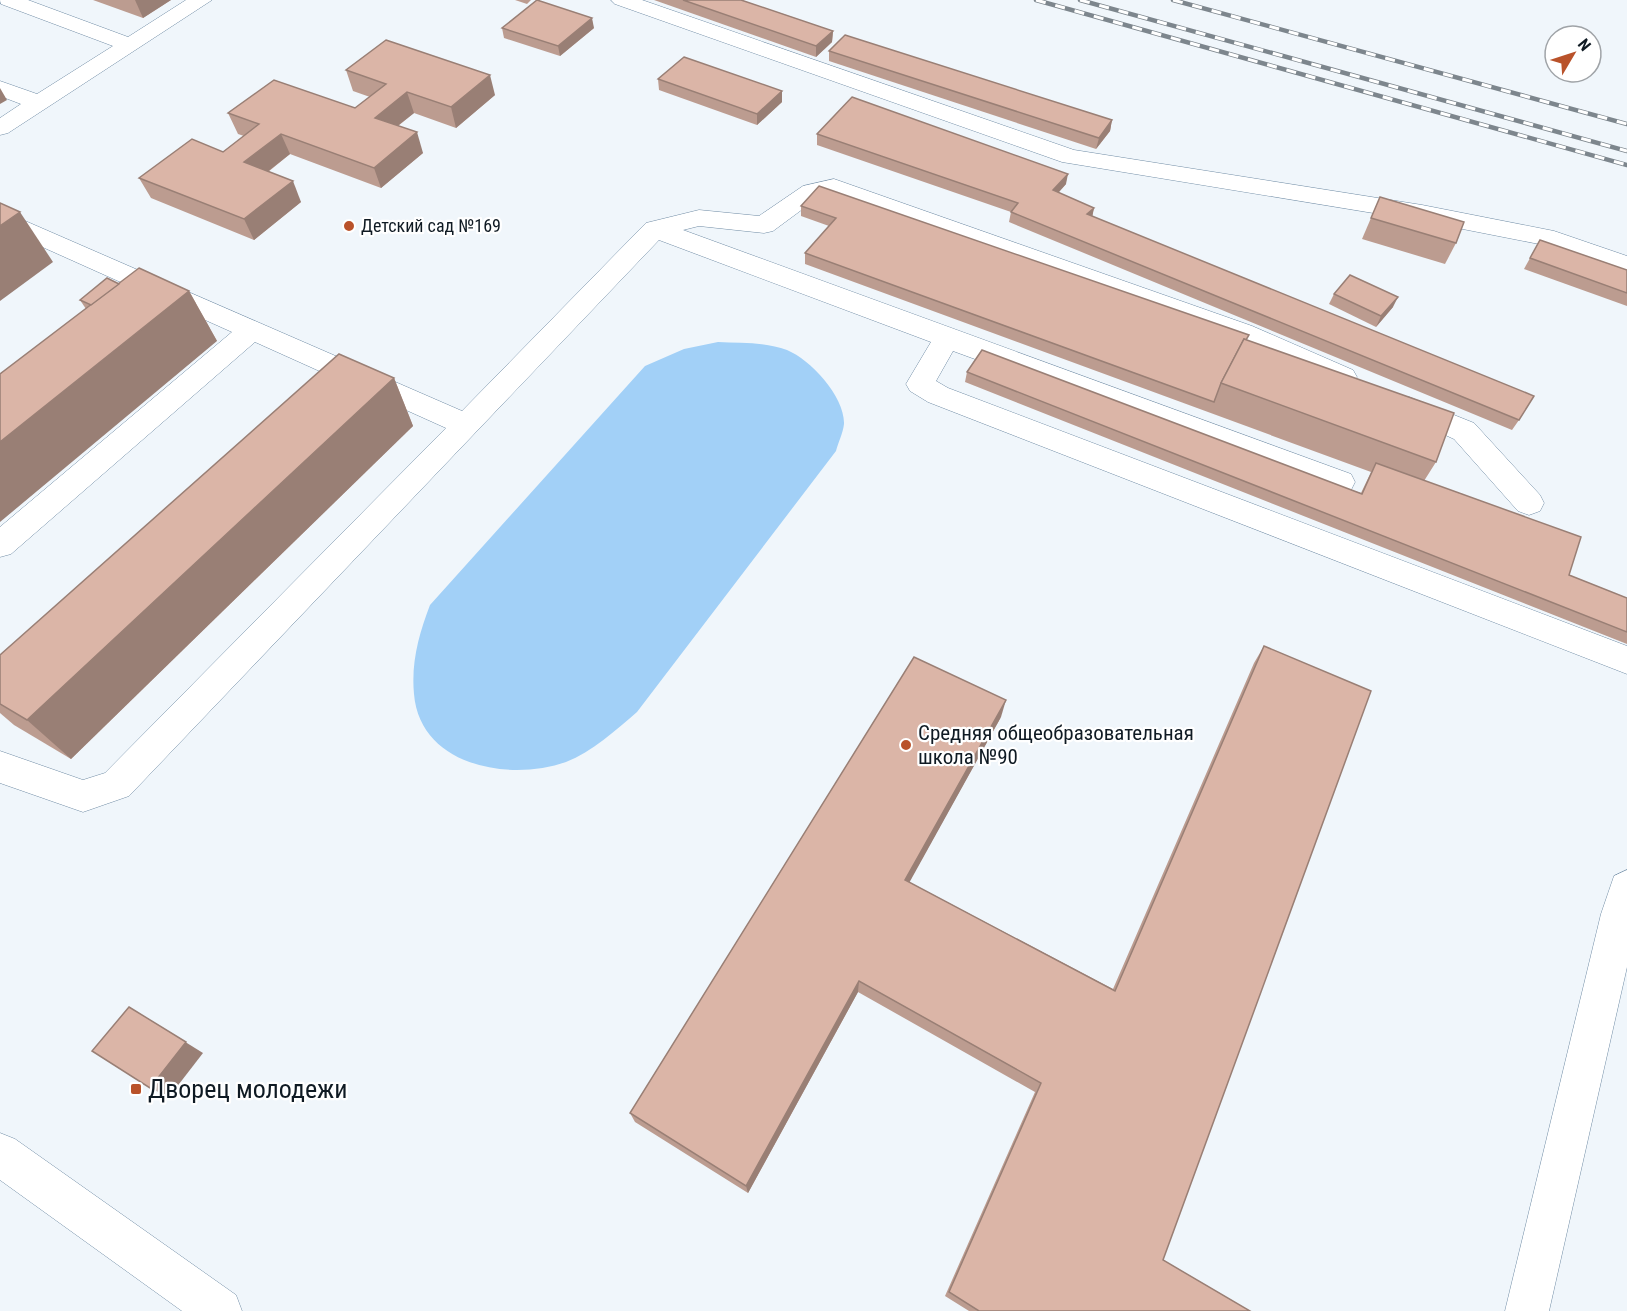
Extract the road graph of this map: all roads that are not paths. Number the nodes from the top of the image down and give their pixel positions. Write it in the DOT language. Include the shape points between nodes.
graph roads {
  1 [pos="8,0"];
  2 [pos="201,0"];
  3 [pos="622,0"];
  4 [pos="130,45"];
  5 [pos="0,88"];
  6 [pos="39,103"];
  7 [pos="0,128"];
  8 [pos="7,229"];
  9 [pos="655,229"];
  10 [pos="1627,265"];
  11 [pos="250,331"];
  12 [pos="947,338"];
  13 [pos="466,425"];
  14 [pos="1340,483"];
  15 [pos="1529,503"];
  16 [pos="0,545"];
  17 [pos="1627,660"];
  18 [pos="0,767"];
  19 [pos="1625,907"];
  20 [pos="0,1154"];
  21 [pos="220,1311"];
  22 [pos="1527,1311"];
  1 -- 4 [label="main road"];
  2 -- 4 [label="main road"];
  3 -- 10 [label="main road" via="1070,157 1433,215 1554,239"];
  4 -- 6 [label="main road"];
  5 -- 6 [label="main road"];
  6 -- 7 [label="main road"];
  8 -- 11 [label="main road"];
  9 -- 12 [label="main road"];
  9 -- 13 [label="main road"];
  9 -- 15 [label="main road" via="699,218 764,225 812,191 834,187 1242,333 1464,431"];
  11 -- 13 [label="main road"];
  11 -- 16 [label="main road"];
  12 -- 14 [label="main road"];
  12 -- 17 [label="main road" via="920,384 938,395"];
  13 -- 18 [label="main road" via="117,785 83,796"];
  19 -- 22 [label="main road"];
  20 -- 21 [label="main road"];
}
